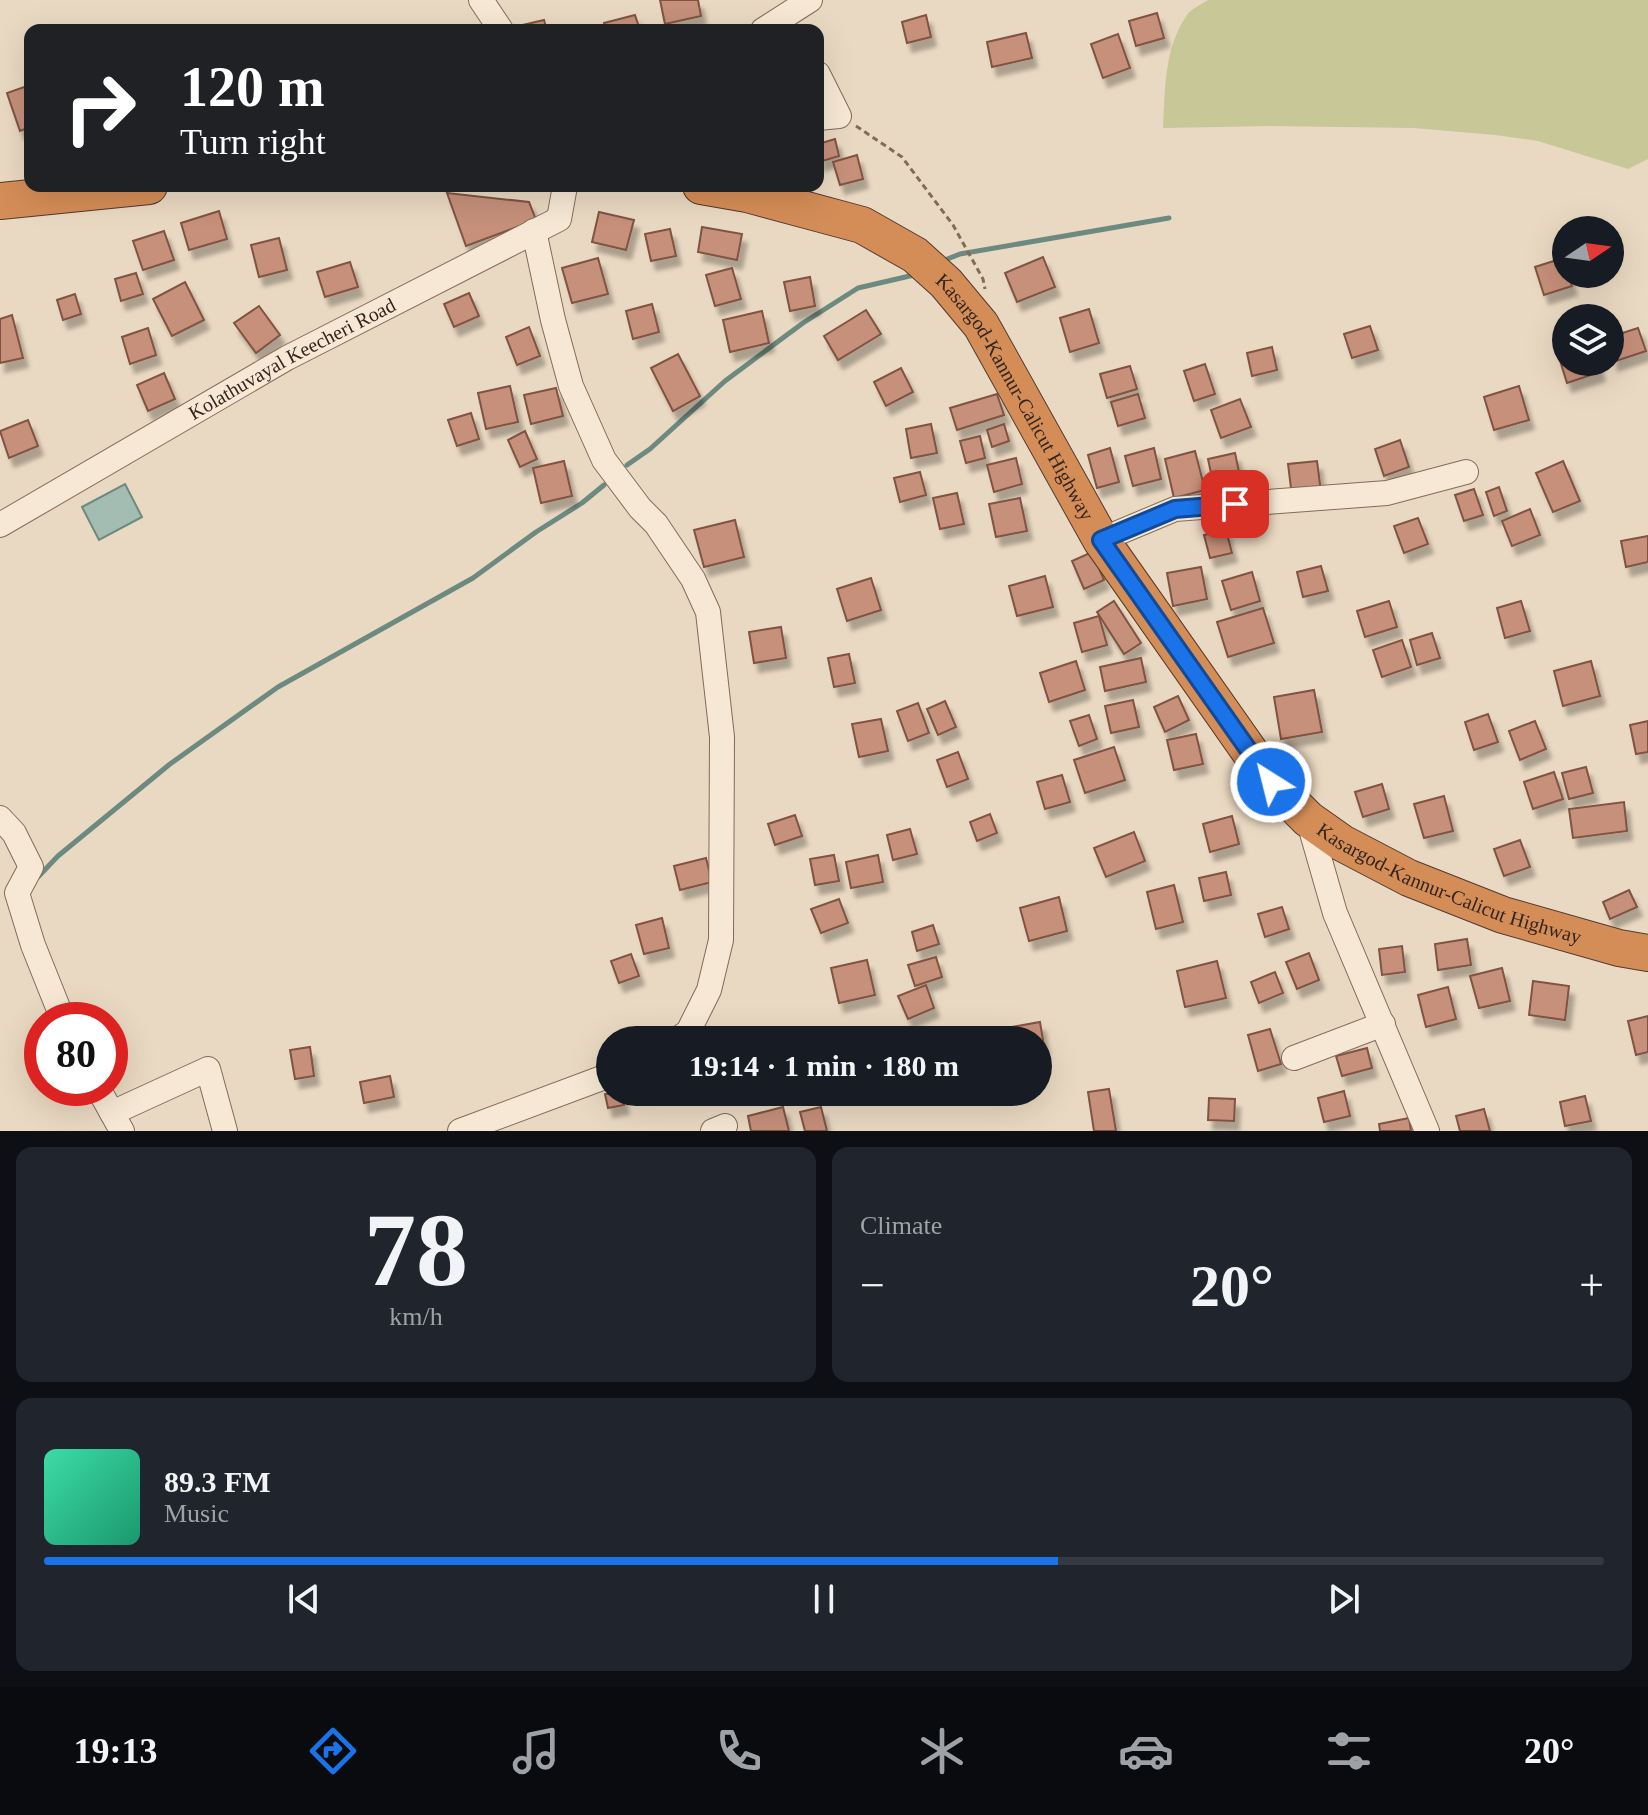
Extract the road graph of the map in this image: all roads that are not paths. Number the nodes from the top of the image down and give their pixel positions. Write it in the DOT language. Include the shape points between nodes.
graph roads {
  1 [pos="481,0"];
  2 [pos="810,0"];
  3 [pos="787,15"];
  4 [pos="497,24"];
  5 [pos="824,97"];
  6 [pos="829,117"];
  7 [pos="89,192"];
  8 [pos="564,192"];
  9 [pos="736,192"];
  10 [pos="0,201"];
  11 [pos="534,231"];
  12 [pos="1466,472"];
  13 [pos="0,525"];
  14 [pos="1101,540"];
  15 [pos="0,818"];
  16 [pos="1308,819"];
  17 [pos="1648,953"];
  18 [pos="56,1002"];
  19 [pos="1383,1024"];
  20 [pos="691,1026"];
  21 [pos="1294,1058"];
  22 [pos="596,1080"];
  23 [pos="117,1122"];
  24 [pos="225,1131"];
  25 [pos="460,1131"];
  26 [pos="1427,1131"];
  1 -- 4 [label="street"];
  2 -- 3 [label="street"];
  5 -- 6 [label="street"];
  7 -- 10 [label="highway"];
  8 -- 11 [label="street, Kolathuvayal Keecheri Road" via="559,219"];
  9 -- 14 [label="highway, Kasargod-Kannur-Calicut Highway" via="862,225 915,255 946,283 981,325"];
  11 -- 13 [label="street, Kolathuvayal Keecheri Road" via="287,358"];
  11 -- 20 [label="street" via="571,386 598,448 664,535 708,612 722,737 721,940 709,990"];
  12 -- 14 [label="street" via="1387,493 1175,509"];
  14 -- 16 [label="highway, Kasargod-Kannur-Calicut Highway" via="1271,782"];
  15 -- 18 [label="street" via="31,867 17,893"];
  16 -- 17 [label="highway, Kasargod-Kannur-Calicut Highway" via="1409,878 1518,920"];
  16 -- 19 [label="street" via="1335,913"];
  19 -- 21 [label="street"];
  19 -- 26 [label="street"];
  22 -- 25 [label="street"];
  23 -- 24 [label="street" via="208,1069"];
}
